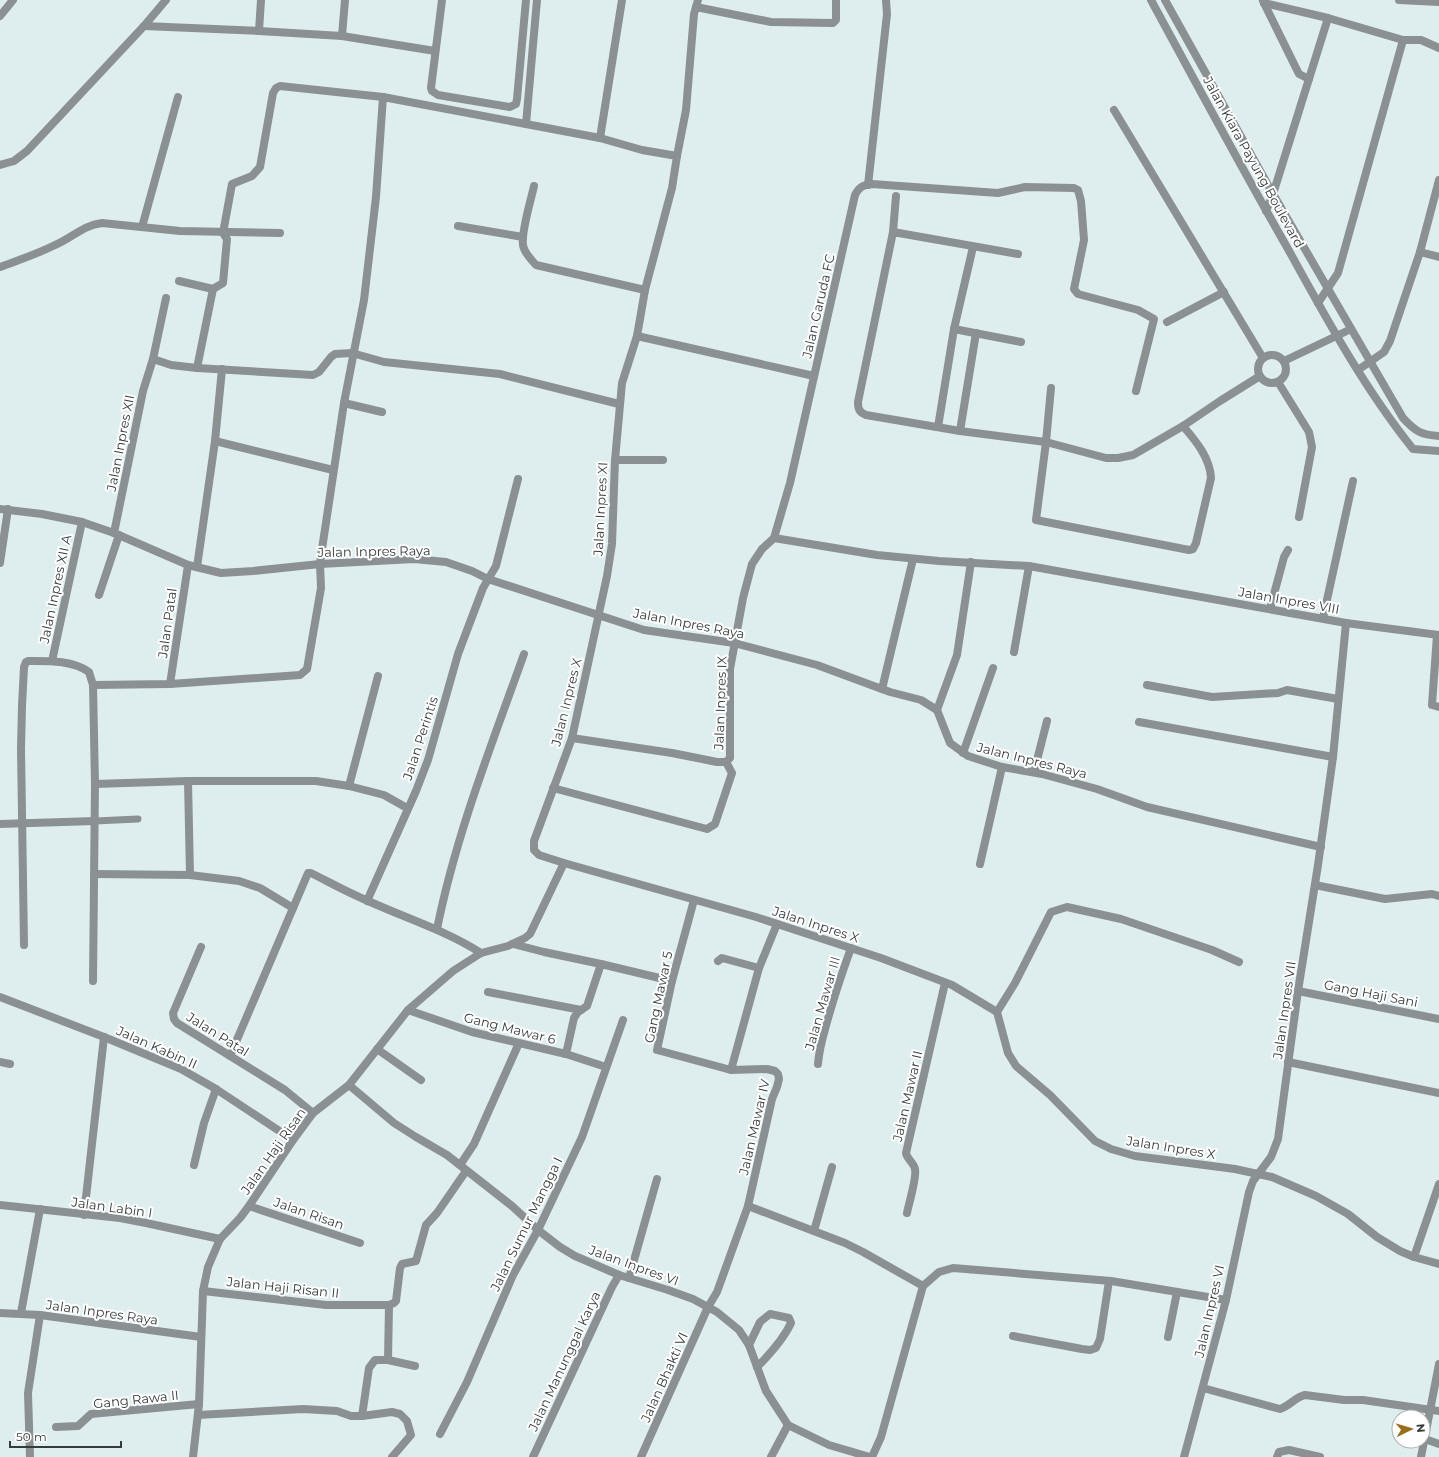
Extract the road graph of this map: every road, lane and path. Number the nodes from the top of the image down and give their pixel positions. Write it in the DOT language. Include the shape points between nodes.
graph roads {
  1 [pos="13,0"];
  2 [pos="166,0"];
  3 [pos="261,0"];
  4 [pos="345,0"];
  5 [pos="442,0"];
  6 [pos="526,0"];
  7 [pos="537,0"];
  8 [pos="622,0"];
  9 [pos="836,0"];
  10 [pos="886,0"];
  11 [pos="1151,0"];
  12 [pos="1165,0"];
  13 [pos="1399,0"];
  14 [pos="1263,2"];
  15 [pos="1439,2"];
  16 [pos="697,4"];
  17 [pos="0,16"];
  18 [pos="1328,18"];
  19 [pos="144,26"];
  20 [pos="259,31"];
  21 [pos="342,36"];
  22 [pos="1403,40"];
  23 [pos="1439,48"];
  24 [pos="435,51"];
  25 [pos="1309,79"];
  26 [pos="178,97"];
  27 [pos="383,97"];
  28 [pos="1114,110"];
  29 [pos="526,124"];
  30 [pos="600,138"];
  31 [pos="676,156"];
  32 [pos="0,165"];
  33 [pos="1439,180"];
  34 [pos="868,185"];
  35 [pos="534,186"];
  36 [pos="1273,194"];
  37 [pos="896,196"];
  38 [pos="1266,211"];
  39 [pos="458,226"];
  40 [pos="142,227"];
  41 [pos="893,232"];
  42 [pos="223,233"];
  43 [pos="280,233"];
  44 [pos="523,237"];
  45 [pos="973,247"];
  46 [pos="1420,252"];
  47 [pos="1018,254"];
  48 [pos="1439,257"];
  49 [pos="0,267"];
  50 [pos="180,281"];
  51 [pos="213,289"];
  52 [pos="1328,289"];
  53 [pos="645,290"];
  54 [pos="1224,292"];
  55 [pos="166,298"];
  56 [pos="1318,303"];
  57 [pos="1167,322"];
  58 [pos="954,329"];
  59 [pos="1350,329"];
  60 [pos="976,333"];
  61 [pos="637,336"];
  62 [pos="1337,336"];
  63 [pos="1021,342"];
  64 [pos="352,353"];
  65 [pos="1263,358"];
  66 [pos="153,359"];
  67 [pos="1284,361"];
  68 [pos="1371,362"];
  69 [pos="197,368"];
  70 [pos="222,369"];
  71 [pos="1358,370"];
  72 [pos="814,376"];
  73 [pos="1260,376"];
  74 [pos="1278,382"];
  75 [pos="1050,388"];
  76 [pos="1136,391"];
  77 [pos="344,403"];
  78 [pos="619,404"];
  79 [pos="382,412"];
  80 [pos="1183,426"];
  81 [pos="938,427"];
  82 [pos="960,431"];
  83 [pos="1439,436"];
  84 [pos="215,441"];
  85 [pos="1046,442"];
  86 [pos="1439,451"];
  87 [pos="615,460"];
  88 [pos="663,460"];
  89 [pos="333,470"];
  90 [pos="518,479"];
  91 [pos="1353,481"];
  92 [pos="4,509"];
  93 [pos="1298,517"];
  94 [pos="82,522"];
  95 [pos="117,534"];
  96 [pos="774,538"];
  97 [pos="1288,550"];
  98 [pos="913,559"];
  99 [pos="971,562"];
  100 [pos="0,563"];
  101 [pos="320,564"];
  102 [pos="188,565"];
  103 [pos="1028,566"];
  104 [pos="197,567"];
  105 [pos="488,579"];
  106 [pos="99,594"];
  107 [pos="1270,609"];
  108 [pos="598,615"];
  109 [pos="1323,618"];
  110 [pos="1346,622"];
  111 [pos="1438,635"];
  112 [pos="734,643"];
  113 [pos="1014,652"];
  114 [pos="524,654"];
  115 [pos="52,661"];
  116 [pos="993,668"];
  117 [pos="378,676"];
  118 [pos="170,684"];
  119 [pos="1147,684"];
  120 [pos="93,685"];
  121 [pos="882,689"];
  122 [pos="1338,699"];
  123 [pos="1439,707"];
  124 [pos="937,710"];
  125 [pos="1047,722"];
  126 [pos="1139,722"];
  127 [pos="572,738"];
  128 [pos="964,753"];
  129 [pos="1333,757"];
  130 [pos="726,762"];
  131 [pos="1002,766"];
  132 [pos="1034,772"];
  133 [pos="188,781"];
  134 [pos="95,784"];
  135 [pos="349,786"];
  136 [pos="553,788"];
  137 [pos="407,808"];
  138 [pos="138,818"];
  139 [pos="95,821"];
  140 [pos="0,824"];
  141 [pos="23,824"];
  142 [pos="1321,847"];
  143 [pos="564,863"];
  144 [pos="980,864"];
  145 [pos="94,874"];
  146 [pos="190,875"];
  147 [pos="1315,885"];
  148 [pos="1439,896"];
  149 [pos="367,900"];
  150 [pos="694,900"];
  151 [pos="293,908"];
  152 [pos="777,924"];
  153 [pos="437,929"];
  154 [pos="513,944"];
  155 [pos="24,945"];
  156 [pos="201,947"];
  157 [pos="851,948"];
  158 [pos="481,953"];
  159 [pos="718,961"];
  160 [pos="1239,962"];
  161 [pos="601,964"];
  162 [pos="759,968"];
  163 [pos="93,981"];
  164 [pos="672,981"];
  165 [pos="945,983"];
  166 [pos="1298,991"];
  167 [pos="488,992"];
  168 [pos="0,997"];
  169 [pos="408,1010"];
  170 [pos="581,1010"];
  171 [pos="997,1012"];
  172 [pos="1439,1019"];
  173 [pos="622,1020"];
  174 [pos="104,1037"];
  175 [pos="519,1043"];
  176 [pos="377,1049"];
  177 [pos="566,1054"];
  178 [pos="230,1056"];
  179 [pos="0,1062"];
  180 [pos="1288,1062"];
  181 [pos="10,1064"];
  182 [pos="818,1064"];
  183 [pos="606,1067"];
  184 [pos="730,1070"];
  185 [pos="422,1080"];
  186 [pos="349,1086"];
  187 [pos="216,1090"];
  188 [pos="1439,1093"];
  189 [pos="313,1113"];
  190 [pos="293,1140"];
  191 [pos="194,1165"];
  192 [pos="460,1165"];
  193 [pos="832,1167"];
  194 [pos="466,1171"];
  195 [pos="1260,1173"];
  196 [pos="658,1179"];
  197 [pos="1439,1184"];
  198 [pos="0,1204"];
  199 [pos="249,1206"];
  200 [pos="748,1206"];
  201 [pos="40,1209"];
  202 [pos="907,1213"];
  203 [pos="84,1215"];
  204 [pos="538,1230"];
  205 [pos="814,1231"];
  206 [pos="220,1239"];
  207 [pos="360,1243"];
  208 [pos="1414,1257"];
  209 [pos="1439,1264"];
  210 [pos="619,1275"];
  211 [pos="629,1278"];
  212 [pos="1109,1281"];
  213 [pos="923,1286"];
  214 [pos="203,1291"];
  215 [pos="1177,1292"];
  216 [pos="1226,1300"];
  217 [pos="389,1305"];
  218 [pos="708,1307"];
  219 [pos="0,1313"];
  220 [pos="21,1313"];
  221 [pos="40,1316"];
  222 [pos="1013,1336"];
  223 [pos="201,1337"];
  224 [pos="1168,1337"];
  225 [pos="749,1345"];
  226 [pos="388,1360"];
  227 [pos="1439,1364"];
  228 [pos="415,1366"];
  229 [pos="757,1367"];
  230 [pos="1203,1388"];
  231 [pos="199,1404"];
  232 [pos="1430,1409"];
  233 [pos="198,1414"];
  234 [pos="362,1416"];
  235 [pos="788,1424"];
  236 [pos="56,1427"];
  237 [pos="440,1434"];
  238 [pos="778,1444"];
  239 [pos="30,1457"];
  240 [pos="193,1457"];
  241 [pos="392,1457"];
  242 [pos="533,1457"];
  243 [pos="641,1457"];
  244 [pos="770,1457"];
  245 [pos="777,1457"];
  246 [pos="871,1457"];
  247 [pos="1184,1457"];
  248 [pos="1276,1457"];
  249 [pos="1320,1457"];
  1 -- 17 [label="street"];
  2 -- 19 [label="street"];
  3 -- 20 [label="street"];
  4 -- 21 [label="street"];
  5 -- 24 [label="street"];
  6 -- 24 [label="street" via="518,99 513,106 435,93 431,88"];
  7 -- 29 [label="street"];
  8 -- 30 [label="street"];
  9 -- 16 [label="street" via="836,20 833,24 771,22"];
  10 -- 34 [label="street" via="887,14"];
  11 -- 38 [label="street, Jalan Kiara Payung Boulevard"];
  12 -- 36 [label="street, Jalan Kiara Payung Boulevard"];
  13 -- 15 [label="street"];
  14 -- 18 [label="street"];
  14 -- 25 [label="street" via="1299,74"];
  16 -- 31 [label="street, Jalan Inpres XI" via="686,110"];
  18 -- 22 [label="street"];
  18 -- 25 [label="street"];
  19 -- 20 [label="street"];
  19 -- 32 [label="street" via="27,151 14,161"];
  20 -- 21 [label="street"];
  21 -- 24 [label="street"];
  22 -- 23 [label="street" via="1421,40"];
  22 -- 52 [label="street" via="1338,273"];
  25 -- 36 [label="street"];
  26 -- 40 [label="street"];
  27 -- 29 [label="street"];
  27 -- 42 [label="street" via="288,86 276,88 260,167 252,176 232,184"];
  27 -- 64 [label="street" via="364,300"];
  28 -- 54 [label="street"];
  29 -- 30 [label="street"];
  30 -- 31 [label="street"];
  31 -- 53 [label="street, Jalan Inpres XI" via="672,188"];
  33 -- 46 [label="street"];
  34 -- 72 [label="street, Jalan Garuda FC" via="858,188 855,195"];
  34 -- 76 [label="street" via="998,193 1025,187 1078,190 1081,195 1084,240 1074,289 1078,294 1138,310 1154,319"];
  35 -- 44 [label="street"];
  36 -- 38 [label="street"];
  36 -- 52 [label="street, Jalan Kiara Payung Boulevard"];
  37 -- 41 [label="street"];
  38 -- 56 [label="street, Jalan Kiara Payung Boulevard"];
  39 -- 44 [label="street"];
  40 -- 42 [label="street"];
  40 -- 49 [label="street" via="94,224 28,258"];
  41 -- 45 [label="street"];
  41 -- 81 [label="street" via="858,408 866,415"];
  42 -- 43 [label="street"];
  42 -- 51 [label="street" via="227,239 223,283"];
  44 -- 53 [label="street" via="523,246 536,265"];
  45 -- 47 [label="street"];
  45 -- 58 [label="street"];
  46 -- 48 [label="street"];
  46 -- 68 [label="street" via="1390,341 1384,352"];
  50 -- 51 [label="street"];
  51 -- 69 [label="street"];
  52 -- 56 [label="street"];
  52 -- 59 [label="street, Jalan Kiara Payung Boulevard"];
  53 -- 61 [label="street, Jalan Inpres XI"];
  54 -- 57 [label="street"];
  54 -- 65 [label="street"];
  55 -- 66 [label="street, Jalan Inpres XII"];
  56 -- 62 [label="street, Jalan Kiara Payung Boulevard"];
  58 -- 60 [label="street"];
  58 -- 81 [label="street"];
  59 -- 62 [label="street"];
  59 -- 68 [label="street, Jalan Kiara Payung Boulevard"];
  60 -- 63 [label="street"];
  60 -- 82 [label="street"];
  61 -- 72 [label="street"];
  61 -- 78 [label="street, Jalan Inpres XI" via="622,383"];
  62 -- 67 [label="street"];
  62 -- 71 [label="street, Jalan Kiara Payung Boulevard"];
  64 -- 70 [label="street" via="335,354 313,375"];
  64 -- 77 [label="street"];
  64 -- 78 [label="street" via="384,362 500,374"];
  65 -- 67 [label="street" via="1270,354"];
  65 -- 73 [label="street" via="1259,363"];
  66 -- 69 [label="street" via="171,365"];
  66 -- 95 [label="street, Jalan Inpres XII" via="143,391"];
  67 -- 74 [label="street" via="1286,369"];
  68 -- 71 [label="street"];
  68 -- 83 [label="street, Jalan Kiara Payung Boulevard" via="1403,418 1414,430 1426,435"];
  69 -- 70 [label="street"];
  70 -- 84 [label="street"];
  71 -- 86 [label="street, Jalan Kiara Payung Boulevard" via="1414,449"];
  72 -- 96 [label="street, Jalan Garuda FC" via="790,483"];
  73 -- 74 [label="street" via="1271,383"];
  73 -- 80 [label="street"];
  74 -- 93 [label="street" via="1311,439 1312,447"];
  75 -- 85 [label="street"];
  77 -- 79 [label="street"];
  77 -- 89 [label="street"];
  78 -- 87 [label="street, Jalan Inpres XI"];
  80 -- 85 [label="street" via="1132,455 1118,458 1106,458"];
  80 -- 85 [label="street" via="1196,441 1211,471 1196,543 1193,549 1189,550 1036,520"];
  81 -- 82 [label="street"];
  82 -- 85 [label="street"];
  84 -- 89 [label="street"];
  84 -- 104 [label="street"];
  87 -- 88 [label="street"];
  87 -- 108 [label="street, Jalan Inpres XI" via="612,544"];
  89 -- 101 [label="street"];
  90 -- 105 [label="street, Jalan Perintis" via="496,566"];
  91 -- 109 [label="street"];
  92 -- 94 [label="street, Jalan Inpres Raya"];
  92 -- 100 [label="street"];
  94 -- 95 [label="street, Jalan Inpres Raya"];
  94 -- 115 [label="street, Jalan Inpres XII A"];
  95 -- 102 [label="street, Jalan Inpres Raya"];
  95 -- 106 [label="street, Jalan Inpres XII"];
  96 -- 98 [label="street, Jalan Inpres VIII"];
  96 -- 112 [label="street, Jalan Garuda FC" via="762,549 752,564"];
  97 -- 107 [label="street"];
  98 -- 99 [label="street, Jalan Inpres VIII"];
  98 -- 121 [label="street"];
  99 -- 103 [label="street, Jalan Inpres VIII"];
  99 -- 124 [label="street" via="957,655"];
  101 -- 104 [label="street, Jalan Inpres Raya" via="221,573"];
  101 -- 105 [label="street, Jalan Inpres Raya" via="414,559 446,562"];
  101 -- 118 [label="street" via="321,588 309,662 307,669 300,675"];
  102 -- 104 [label="street, Jalan Inpres Raya"];
  102 -- 118 [label="street, Jalan Patal"];
  103 -- 107 [label="street, Jalan Inpres VIII"];
  103 -- 113 [label="street"];
  105 -- 108 [label="street, Jalan Inpres Raya"];
  105 -- 137 [label="street, Jalan Perintis" via="458,654 428,760"];
  107 -- 109 [label="street, Jalan Inpres VIII"];
  108 -- 112 [label="street, Jalan Inpres Raya" via="644,630"];
  108 -- 127 [label="street, Jalan Inpres X"];
  109 -- 110 [label="street, Jalan Inpres VIII"];
  110 -- 111 [label="street"];
  110 -- 122 [label="street, Jalan Inpres VIII"];
  111 -- 123 [label="street" via="1432,705"];
  112 -- 121 [label="street, Jalan Inpres Raya" via="817,665"];
  112 -- 130 [label="street, Jalan Inpres IX" via="730,668 730,758"];
  114 -- 153 [label="street" via="462,831"];
  115 -- 120 [label="street" via="81,666 89,672"];
  115 -- 141 [label="street" via="28,661 24,667"];
  116 -- 128 [label="street"];
  117 -- 135 [label="street"];
  118 -- 120 [label="street"];
  119 -- 122 [label="street" via="1212,697 1278,693 1287,690"];
  120 -- 134 [label="street"];
  121 -- 124 [label="street, Jalan Inpres Raya" via="920,700"];
  122 -- 129 [label="street, Jalan Inpres VIII"];
  124 -- 128 [label="street, Jalan Inpres Raya" via="950,743"];
  125 -- 132 [label="street"];
  126 -- 129 [label="street"];
  127 -- 130 [label="street"];
  127 -- 136 [label="street, Jalan Inpres X"];
  128 -- 131 [label="street, Jalan Inpres Raya"];
  129 -- 142 [label="street, Jalan Inpres VIII"];
  130 -- 136 [label="street" via="732,773 715,824 707,829"];
  131 -- 132 [label="street, Jalan Inpres Raya"];
  131 -- 144 [label="street"];
  132 -- 142 [label="street, Jalan Inpres Raya" via="1096,789 1146,807"];
  133 -- 134 [label="street"];
  133 -- 135 [label="street" via="298,780"];
  133 -- 146 [label="street"];
  134 -- 139 [label="street"];
  135 -- 137 [label="street" via="384,795"];
  136 -- 143 [label="street, Jalan Inpres X" via="534,841 534,850 539,855"];
  137 -- 149 [label="street, Jalan Perintis"];
  138 -- 139 [label="lane"];
  139 -- 141 [label="street"];
  139 -- 145 [label="street"];
  140 -- 141 [label="street"];
  141 -- 155 [label="street"];
  142 -- 147 [label="street, Jalan Inpres VII"];
  143 -- 150 [label="street, Jalan Inpres X"];
  143 -- 154 [label="street, Jalan Haji Risan" via="530,934"];
  145 -- 146 [label="street"];
  145 -- 163 [label="street"];
  146 -- 151 [label="street" via="239,880 260,888"];
  147 -- 148 [label="street" via="1385,899 1432,894"];
  147 -- 166 [label="street, Jalan Inpres VII"];
  149 -- 151 [label="street" via="308,873"];
  149 -- 153 [label="street"];
  150 -- 152 [label="street, Jalan Inpres X"];
  150 -- 164 [label="street, Gang Mawar 5"];
  151 -- 178 [label="street"];
  152 -- 157 [label="street, Jalan Inpres X"];
  152 -- 162 [label="street"];
  153 -- 158 [label="street"];
  154 -- 158 [label="street, Jalan Haji Risan"];
  154 -- 161 [label="street"];
  156 -- 178 [label="street, Jalan Patal" via="173,1013 174,1019"];
  157 -- 165 [label="street, Jalan Inpres X"];
  157 -- 182 [label="street, Jalan Mawar III" via="818,1051"];
  158 -- 169 [label="street, Jalan Haji Risan" via="453,971"];
  159 -- 162 [label="street" via="722,958"];
  160 -- 171 [label="street" via="1122,919 1067,907 1051,912 1015,983"];
  161 -- 164 [label="street"];
  161 -- 170 [label="street" via="587,1006"];
  162 -- 184 [label="street"];
  164 -- 184 [label="street, Gang Mawar 5" via="657,1050"];
  165 -- 171 [label="street, Jalan Inpres X"];
  165 -- 202 [label="street, Jalan Mawar II" via="906,1153 915,1168"];
  166 -- 172 [label="street, Gang Haji Sani"];
  166 -- 180 [label="street, Jalan Inpres VII"];
  167 -- 170 [label="street"];
  168 -- 174 [label="street, Jalan Kabin II"];
  169 -- 175 [label="street, Gang Mawar 6" via="472,1032"];
  169 -- 176 [label="street, Jalan Haji Risan"];
  170 -- 177 [label="street" via="574,1018"];
  171 -- 195 [label="street, Jalan Inpres X" via="1008,1052 1016,1066 1050,1095 1095,1141 1112,1150 1135,1156"];
  173 -- 183 [label="street, Jalan Sumur Mangga I"];
  174 -- 187 [label="street, Jalan Kabin II" via="181,1069"];
  174 -- 203 [label="street"];
  175 -- 177 [label="street, Gang Mawar 6"];
  175 -- 192 [label="street" via="474,1144"];
  176 -- 185 [label="street"];
  176 -- 186 [label="street, Jalan Haji Risan"];
  177 -- 183 [label="street, Gang Mawar 6"];
  178 -- 189 [label="street, Jalan Patal" via="285,1090"];
  179 -- 181 [label="street"];
  180 -- 188 [label="street"];
  180 -- 195 [label="street, Jalan Inpres VII" via="1278,1139"];
  183 -- 204 [label="street, Jalan Sumur Mangga I" via="582,1137"];
  184 -- 200 [label="street, Jalan Mawar IV" via="775,1071 779,1079 772,1099"];
  186 -- 189 [label="street, Jalan Haji Risan"];
  186 -- 192 [label="street, Jalan Inpres VI" via="394,1123"];
  187 -- 190 [label="street, Jalan Kabin II"];
  187 -- 191 [label="street" via="204,1123"];
  189 -- 190 [label="street, Jalan Haji Risan"];
  190 -- 199 [label="street, Jalan Haji Risan"];
  192 -- 194 [label="street, Jalan Inpres VI"];
  193 -- 205 [label="street"];
  194 -- 204 [label="street, Jalan Inpres VI" via="512,1206"];
  194 -- 217 [label="street" via="426,1226 416,1261 402,1264 396,1301"];
  195 -- 208 [label="street" via="1329,1203 1348,1214 1377,1237"];
  195 -- 216 [label="street, Jalan Inpres VI" via="1253,1181 1249,1192"];
  196 -- 211 [label="street"];
  197 -- 208 [label="street"];
  198 -- 201 [label="street, Jalan Labin I"];
  199 -- 206 [label="street, Jalan Haji Risan"];
  199 -- 207 [label="street, Jalan Risan"];
  200 -- 205 [label="street"];
  200 -- 218 [label="street, Jalan Mawar IV" via="717,1292"];
  201 -- 203 [label="street, Jalan Labin I"];
  201 -- 220 [label="street"];
  203 -- 206 [label="street, Jalan Labin I" via="146,1222"];
  204 -- 210 [label="street, Jalan Inpres VI" via="575,1256"];
  204 -- 237 [label="street, Jalan Sumur Mangga I" via="513,1275 467,1382"];
  205 -- 213 [label="street" via="863,1252"];
  206 -- 214 [label="street, Jalan Haji Risan" via="208,1267"];
  208 -- 209 [label="street"];
  210 -- 211 [label="street, Jalan Inpres VI"];
  210 -- 242 [label="street, Jalan Manunggal Karya"];
  211 -- 218 [label="street, Jalan Inpres VI" via="693,1299"];
  212 -- 213 [label="street" via="953,1268 939,1272"];
  212 -- 215 [label="street"];
  212 -- 222 [label="street" via="1100,1339 1096,1348 1082,1349"];
  213 -- 246 [label="street" via="881,1437"];
  214 -- 217 [label="street, Jalan Haji Risan II" via="326,1305"];
  214 -- 223 [label="street, Jalan Haji Risan"];
  215 -- 216 [label="street"];
  215 -- 224 [label="street"];
  216 -- 230 [label="street, Jalan Inpres VI"];
  217 -- 226 [label="street"];
  218 -- 225 [label="street, Jalan Inpres VI" via="739,1330"];
  218 -- 243 [label="street, Jalan Bhakti VI"];
  219 -- 220 [label="street, Jalan Inpres Raya"];
  220 -- 221 [label="street, Jalan Inpres Raya"];
  221 -- 223 [label="street, Jalan Inpres Raya"];
  221 -- 239 [label="street" via="28,1393"];
  223 -- 231 [label="street, Jalan Haji Risan"];
  225 -- 229 [label="street, Jalan Inpres VI"];
  225 -- 229 [label="street" via="760,1322 770,1314 789,1318 791,1323 788,1330"];
  226 -- 228 [label="street"];
  226 -- 234 [label="street" via="375,1360 369,1368"];
  227 -- 232 [label="street"];
  229 -- 235 [label="street, Jalan Inpres VI" via="766,1391"];
  230 -- 232 [label="street" via="1280,1409 1299,1396 1305,1395"];
  230 -- 247 [label="street, Jalan Inpres VI"];
  231 -- 233 [label="street, Jalan Haji Risan"];
  231 -- 236 [label="street, Gang Rawa II" via="91,1414 78,1426"];
  233 -- 234 [label="street" via="303,1409 337,1411"];
  233 -- 240 [label="street, Jalan Haji Risan"];
  234 -- 241 [label="street" via="392,1412 400,1414 407,1421 410,1435"];
  235 -- 238 [label="street"];
  235 -- 246 [label="street, Jalan Inpres VI" via="829,1445"];
  238 -- 244 [label="street"];
  238 -- 245 [label="street"];
  248 -- 249 [label="street" via="1279,1452 1289,1450"];
}
